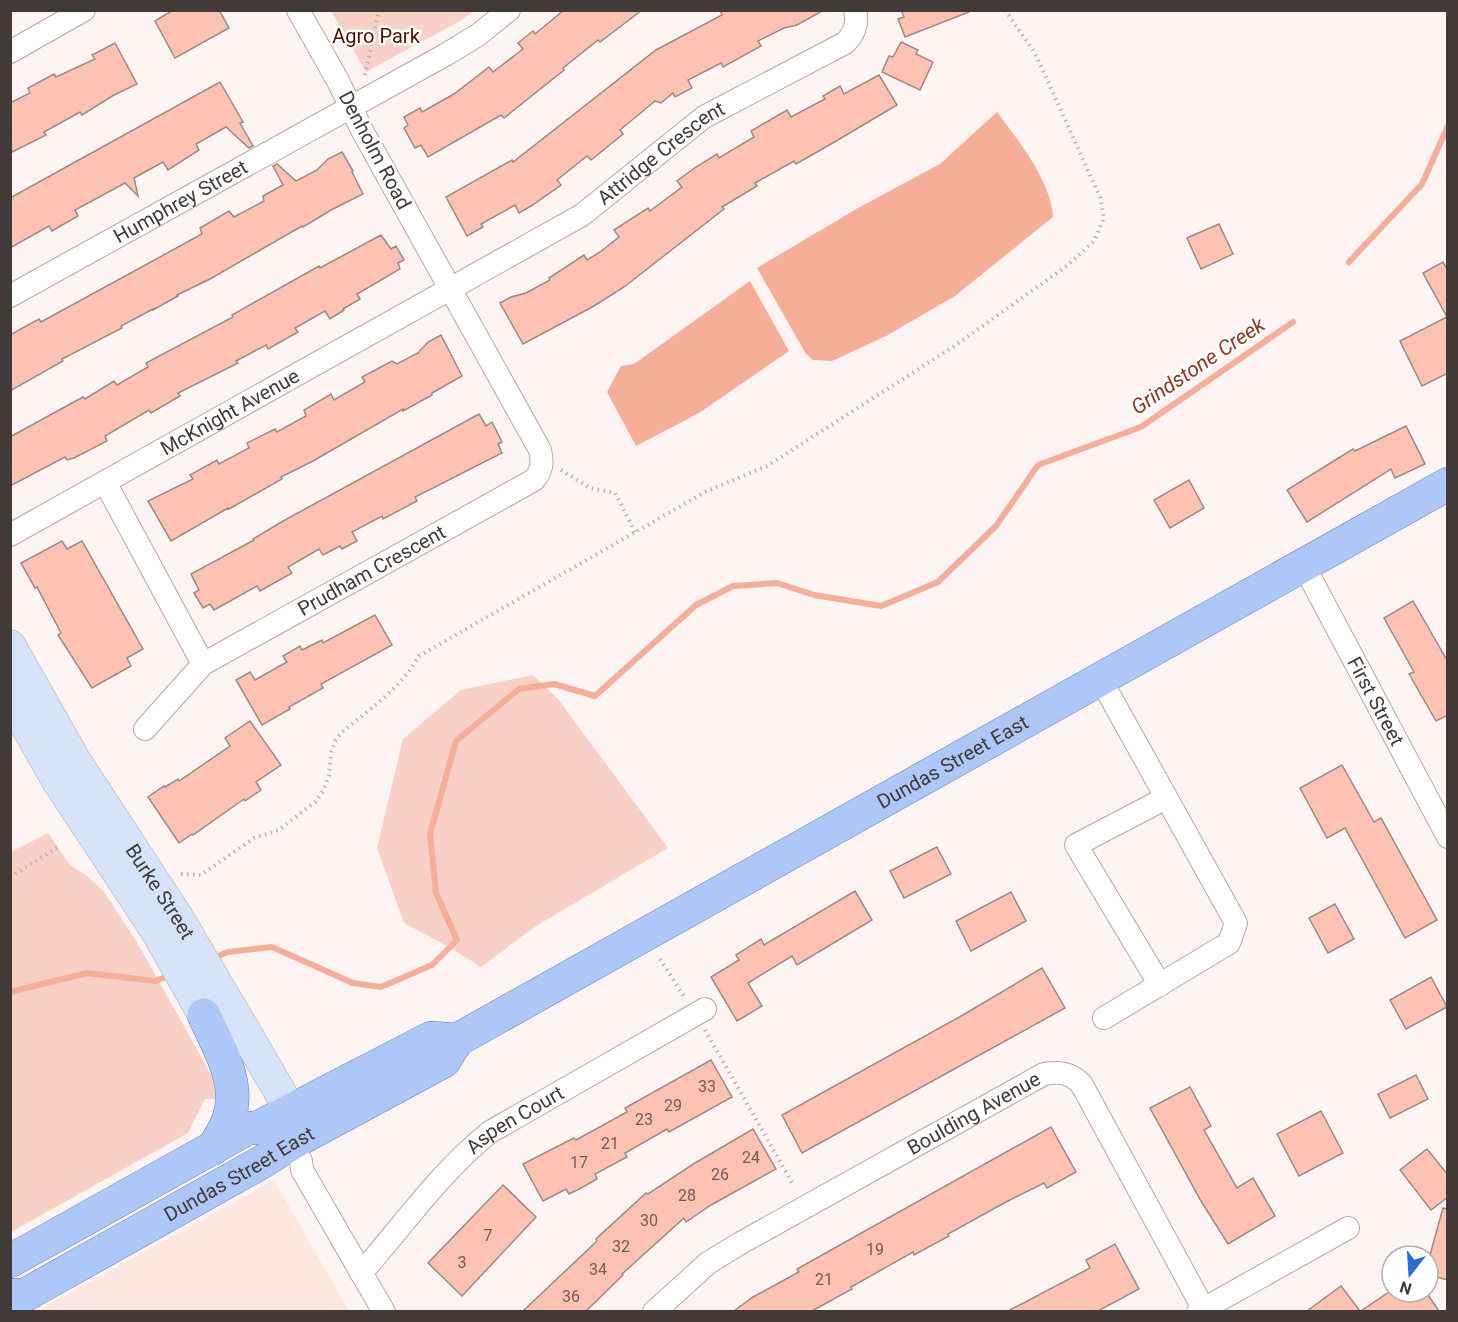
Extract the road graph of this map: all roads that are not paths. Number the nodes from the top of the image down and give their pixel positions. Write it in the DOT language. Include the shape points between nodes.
graph roads {
  1 [pos="84,10"];
  2 [pos="298,10"];
  3 [pos="509,10"];
  4 [pos="855,10"];
  5 [pos="10,52"];
  6 [pos="350,108"];
  7 [pos="450,290"];
  8 [pos="10,296"];
  9 [pos="105,482"];
  10 [pos="1448,484"];
  11 [pos="10,535"];
  12 [pos="1304,566"];
  13 [pos="10,646"];
  14 [pos="203,664"];
  15 [pos="1101,680"];
  16 [pos="10,696"];
  17 [pos="144,729"];
  18 [pos="1166,798"];
  19 [pos="1448,837"];
  20 [pos="169,927"];
  21 [pos="1160,985"];
  22 [pos="215,1008"];
  23 [pos="700,1011"];
  24 [pos="1104,1018"];
  25 [pos="290,1133"];
  26 [pos="214,1148"];
  27 [pos="1348,1228"];
  28 [pos="10,1261"];
  29 [pos="361,1273"];
  30 [pos="10,1295"];
  31 [pos="1200,1310"];
  32 [pos="384,1311"];
  33 [pos="654,1311"];
  1 -- 5 [label="street"];
  2 -- 6 [label="street, Denholm Road"];
  3 -- 6 [label="street" via="478,35"];
  4 -- 7 [label="street, Attridge Crescent" via="854,30 844,43 704,117 582,215"];
  6 -- 7 [label="street, Denholm Road"];
  6 -- 8 [label="street, Humphrey Street"];
  7 -- 9 [label="street, McKnight Avenue"];
  7 -- 14 [label="street, Prudham Crescent" via="540,450 540,472 534,480"];
  9 -- 11 [label="street, McKnight Avenue"];
  9 -- 14 [label="street"];
  10 -- 12 [label="main road, Dundas Street East"];
  12 -- 15 [label="main road, Dundas Street East"];
  12 -- 19 [label="street, First Street"];
  13 -- 20 [label="street, Burke Street"];
  14 -- 17 [label="street"];
  15 -- 18 [label="street"];
  15 -- 25 [label="main road, Dundas Street East" via="457,1040 431,1038"];
  16 -- 20 [label="street, Burke Street" via="56,778"];
  18 -- 21 [label="street" via="1236,923 1229,943"];
  18 -- 21 [label="street" via="1076,845"];
  20 -- 22 [label="street, Burke Street"];
  21 -- 24 [label="street"];
  22 -- 25 [label="street, Burke Street" via="253,1084"];
  22 -- 26 [label="main road" via="232,1079 233,1101 229,1120"];
  23 -- 29 [label="street, Aspen Court" via="490,1132 433,1187"];
  25 -- 26 [label="main road, Dundas Street East" via="248,1128"];
  25 -- 29 [label="street" via="302,1170"];
  25 -- 30 [label="main road, Dundas Street East" via="262,1162 25,1295"];
  26 -- 28 [label="main road, Dundas Street East"];
  27 -- 31 [label="street"];
  29 -- 32 [label="street"];
  31 -- 33 [label="street, Boulding Avenue" via="1082,1085 1076,1078 1056,1072 1044,1074 739,1244 708,1263"];
}
